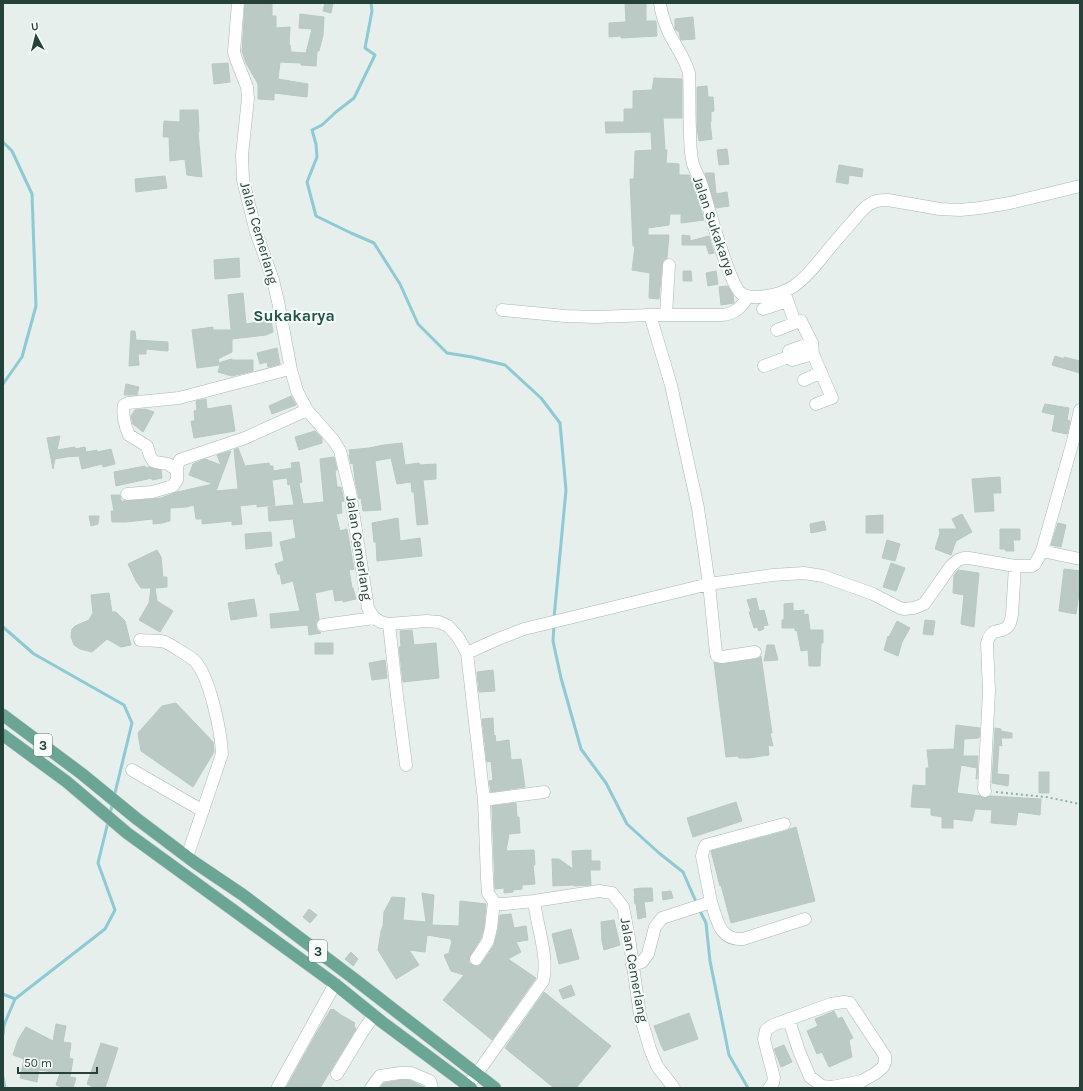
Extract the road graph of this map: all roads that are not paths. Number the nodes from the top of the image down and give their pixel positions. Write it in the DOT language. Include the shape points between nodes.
graph roads {
  1 [pos="238,3"];
  2 [pos="660,3"];
  3 [pos="1078,187"];
  4 [pos="669,265"];
  5 [pos="748,296"];
  6 [pos="786,296"];
  7 [pos="763,309"];
  8 [pos="502,310"];
  9 [pos="650,315"];
  10 [pos="666,315"];
  11 [pos="796,323"];
  12 [pos="777,330"];
  13 [pos="812,348"];
  14 [pos="290,366"];
  15 [pos="764,366"];
  16 [pos="820,373"];
  17 [pos="804,380"];
  18 [pos="816,404"];
  19 [pos="307,410"];
  20 [pos="1080,410"];
  21 [pos="177,470"];
  22 [pos="127,494"];
  23 [pos="1042,551"];
  24 [pos="1080,559"];
  25 [pos="1015,566"];
  26 [pos="709,584"];
  27 [pos="374,618"];
  28 [pos="389,624"];
  29 [pos="323,625"];
  30 [pos="140,640"];
  31 [pos="755,652"];
  32 [pos="467,653"];
  33 [pos="3,716"];
  34 [pos="3,735"];
  35 [pos="406,765"];
  36 [pos="132,770"];
  37 [pos="985,791"];
  38 [pos="544,792"];
  39 [pos="484,800"];
  40 [pos="203,811"];
  41 [pos="784,824"];
  42 [pos="187,856"];
  43 [pos="534,901"];
  44 [pos="494,902"];
  45 [pos="711,902"];
  46 [pos="805,919"];
  47 [pos="476,959"];
  48 [pos="632,965"];
  49 [pos="335,984"];
  50 [pos="374,1016"];
  51 [pos="789,1020"];
  52 [pos="442,1066"];
  53 [pos="337,1074"];
  54 [pos="477,1074"];
  55 [pos="431,1084"];
  56 [pos="278,1087"];
  57 [pos="470,1087"];
  58 [pos="371,1088"];
  59 [pos="495,1088"];
  60 [pos="674,1088"];
  61 [pos="768,1088"];
  1 -- 14 [label="street, Jalan Cemerlang" via="234,52 247,87 248,98 242,155 243,180 256,232 273,280"];
  2 -- 5 [label="street, Jalan Sukakarya" via="669,33 689,73 692,164 702,184 730,276 741,293"];
  3 -- 6 [label="street" via="1010,203 960,210 888,200 874,202 859,213"];
  4 -- 10 [label="street"];
  5 -- 6 [label="street"];
  5 -- 10 [label="street" via="741,307 727,315"];
  6 -- 7 [label="street"];
  6 -- 11 [label="street"];
  8 -- 9 [label="street" via="565,316"];
  9 -- 10 [label="street"];
  9 -- 26 [label="street" via="671,385 698,508"];
  11 -- 12 [label="street"];
  11 -- 13 [label="street" via="801,321"];
  13 -- 15 [label="street" via="789,351 791,356"];
  13 -- 16 [label="street"];
  14 -- 19 [label="street, Jalan Cemerlang" via="297,391"];
  14 -- 21 [label="street" via="282,371 179,398 124,405 129,435 147,446 155,462 168,464"];
  16 -- 17 [label="street"];
  16 -- 18 [label="street" via="832,398"];
  19 -- 21 [label="street" via="245,438 180,460"];
  19 -- 27 [label="street, Jalan Cemerlang" via="340,451 350,492 368,608"];
  20 -- 23 [label="street"];
  21 -- 22 [label="street" via="177,480 173,486 152,492"];
  23 -- 24 [label="street"];
  23 -- 25 [label="street" via="1032,566"];
  25 -- 26 [label="street" via="964,558 950,566 924,604 909,609 900,608 873,594 813,574 773,575"];
  25 -- 37 [label="street" via="1009,626 991,634 987,644 989,691"];
  26 -- 31 [label="street" via="717,656"];
  26 -- 32 [label="street" via="524,629"];
  27 -- 28 [label="street, Jalan Cemerlang"];
  27 -- 29 [label="street"];
  28 -- 32 [label="street, Jalan Cemerlang" via="439,622 448,626 458,637"];
  28 -- 35 [label="street"];
  30 -- 40 [label="street" via="164,642 194,660 205,677 212,698 222,754"];
  32 -- 39 [label="street, Jalan Cemerlang"];
  33 -- 42 [label="main road, 3"];
  34 -- 49 [label="main road, 3" via="128,832"];
  36 -- 40 [label="street"];
  38 -- 39 [label="street"];
  39 -- 44 [label="street, Jalan Cemerlang" via="486,878 488,893"];
  40 -- 42 [label="street"];
  41 -- 45 [label="street" via="706,845 702,856"];
  42 -- 54 [label="main road, 3" via="353,978"];
  43 -- 44 [label="street, Jalan Cemerlang" via="504,904"];
  43 -- 48 [label="street, Jalan Cemerlang" via="599,891 612,893 623,906"];
  43 -- 54 [label="street" via="545,973"];
  44 -- 47 [label="street" via="490,935"];
  45 -- 46 [label="street" via="720,929 736,940"];
  45 -- 48 [label="street" via="662,918 655,927 648,954 642,962"];
  48 -- 60 [label="street, Jalan Cemerlang" via="640,1015 650,1049 657,1066"];
  49 -- 50 [label="main road, 3"];
  49 -- 56 [label="street"];
  50 -- 52 [label="main road, 3"];
  50 -- 53 [label="street"];
  51 -- 51 [label="street" via="831,1004 850,1003 884,1056 883,1067 862,1081 832,1087 822,1086 810,1077"];
  51 -- 61 [label="street" via="766,1030 764,1039 774,1078"];
  52 -- 55 [label="street"];
  52 -- 57 [label="main road, 3"];
  54 -- 57 [label="street"];
  54 -- 59 [label="main road, 3"];
  55 -- 58 [label="street" via="411,1073 400,1073 380,1076"];
}
